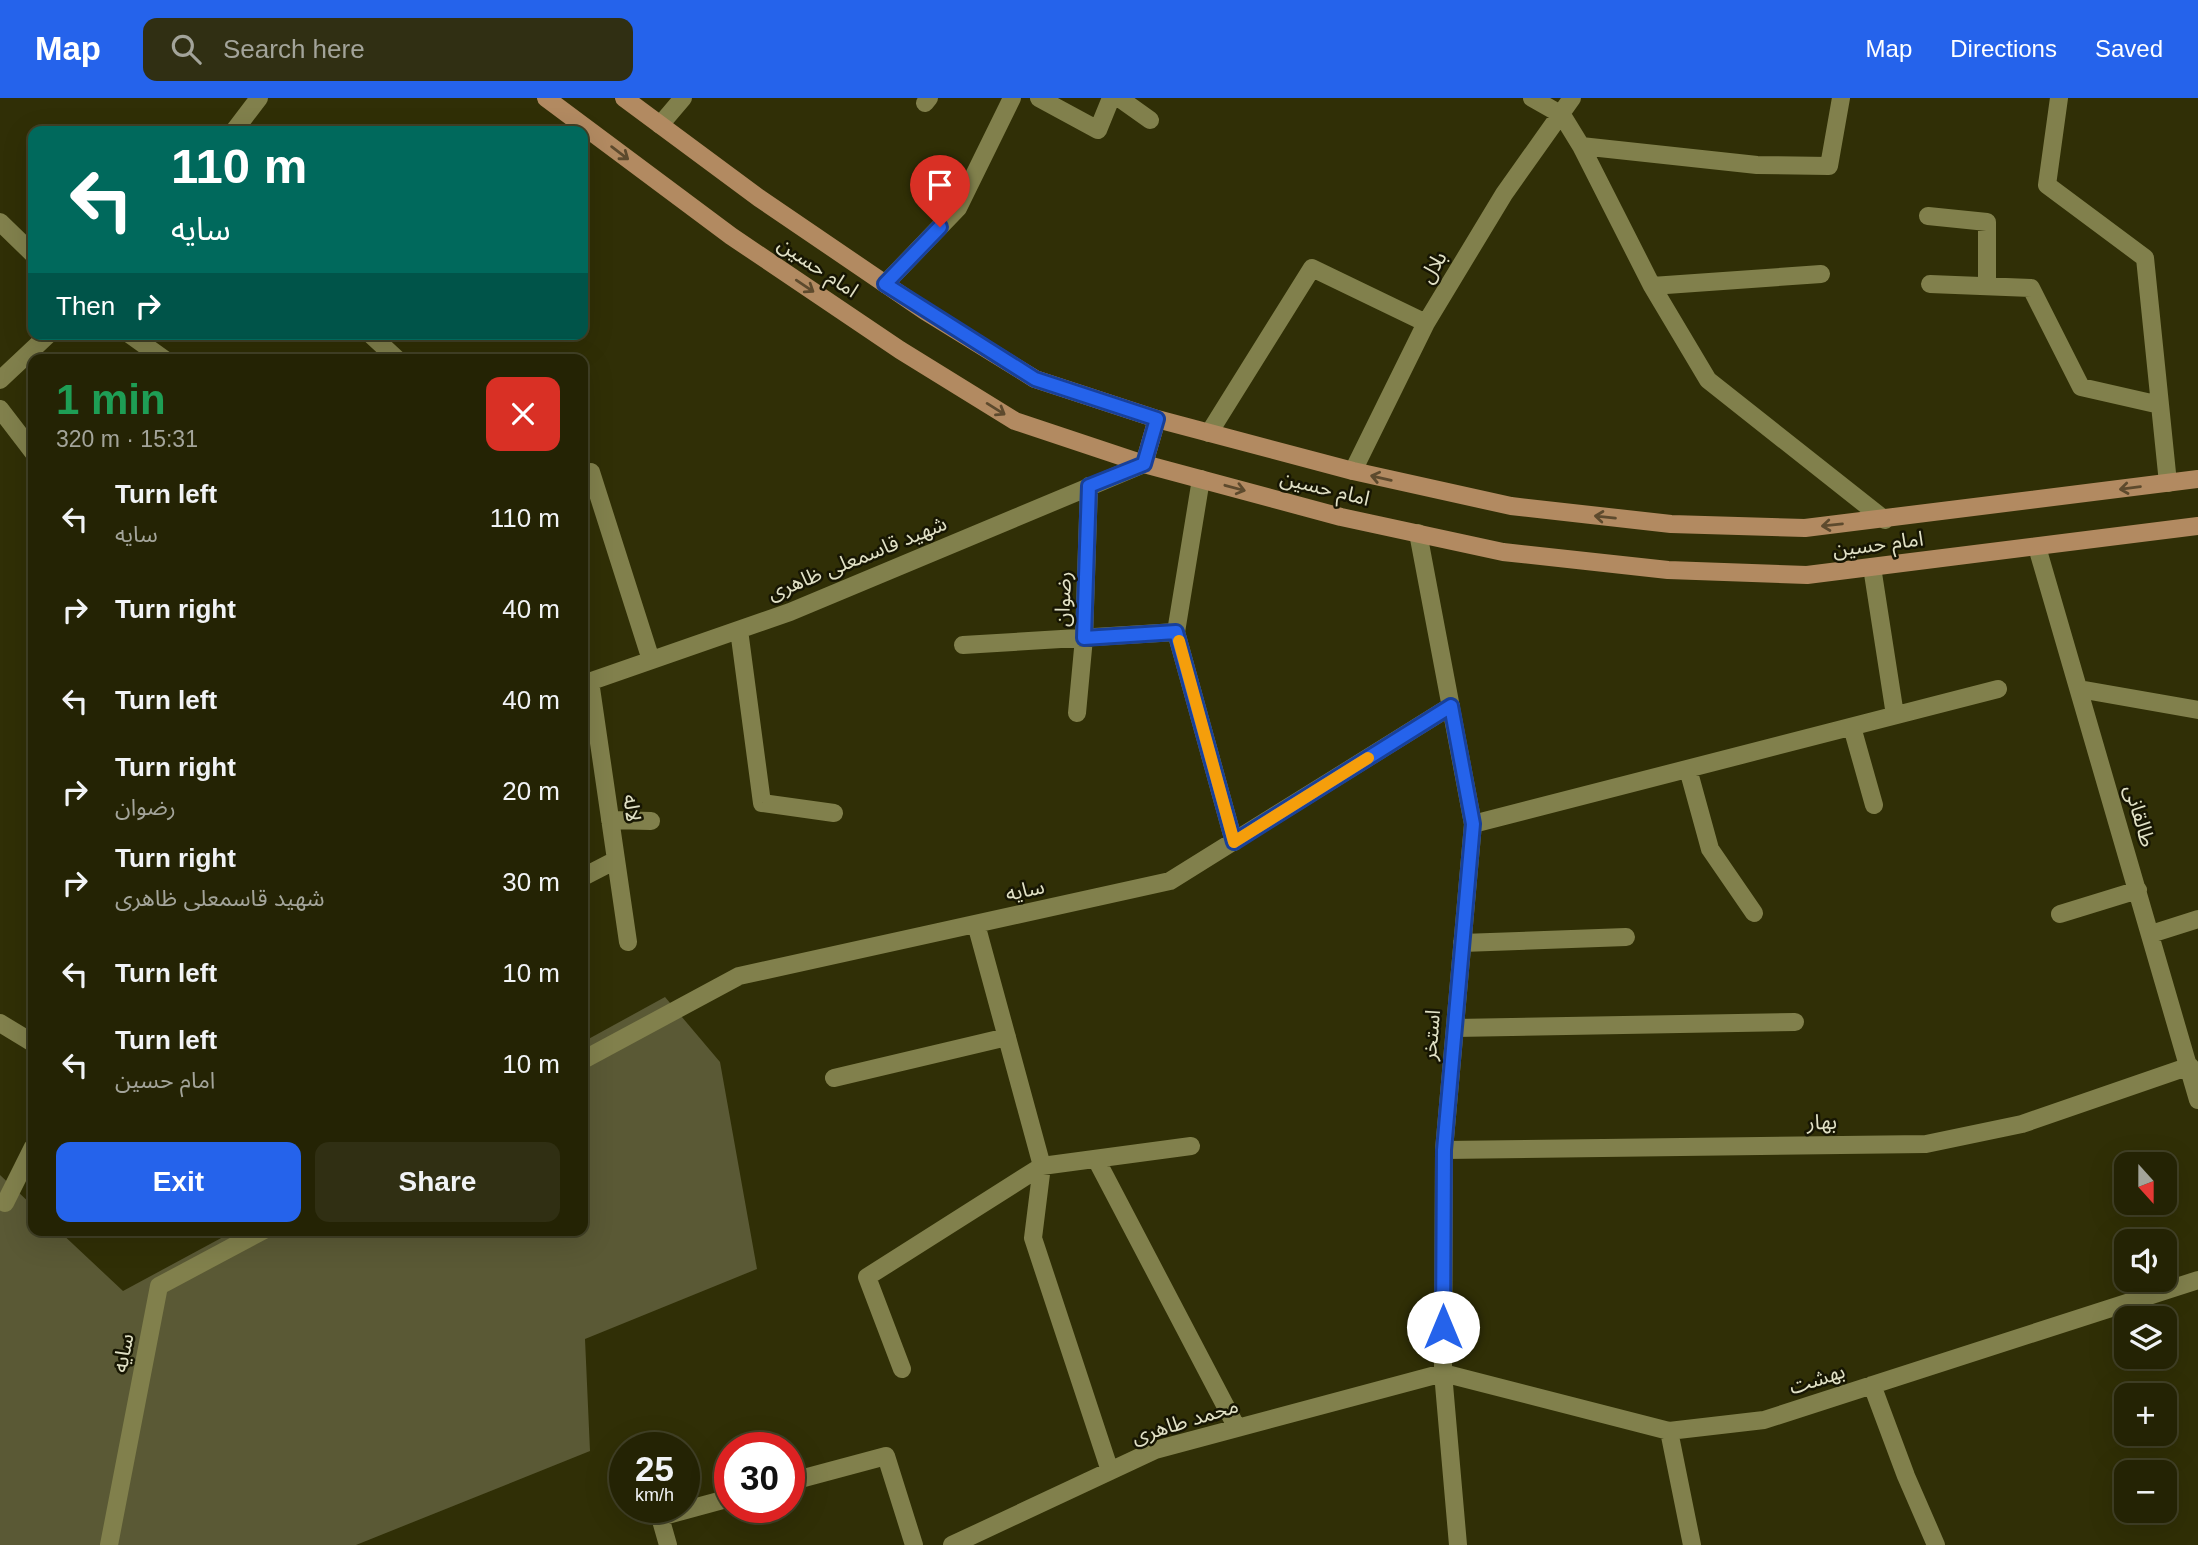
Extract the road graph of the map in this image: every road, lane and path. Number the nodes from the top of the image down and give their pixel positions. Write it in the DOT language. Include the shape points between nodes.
graph roads {
  1 [pos="546,98"];
  2 [pos="624,98"];
  3 [pos="683,98"];
  4 [pos="1012,98"];
  5 [pos="1039,98"];
  6 [pos="1111,98"];
  7 [pos="1118,98"];
  8 [pos="1532,98"];
  9 [pos="1572,98"];
  10 [pos="1841,98"];
  11 [pos="2059,98"];
  12 [pos="255,99"];
  13 [pos="1562,115"];
  14 [pos="1150,120"];
  15 [pos="660,125"];
  16 [pos="237,126"];
  17 [pos="584,126"];
  18 [pos="588,129"];
  19 [pos="1581,146"];
  20 [pos="1928,216"];
  21 [pos="0,222"];
  22 [pos="28,249"];
  23 [pos="1821,274"];
  24 [pos="885,284"];
  25 [pos="1930,284"];
  26 [pos="1652,286"];
  27 [pos="1987,286"];
  28 [pos="1426,323"];
  29 [pos="43,340"];
  30 [pos="137,340"];
  31 [pos="376,340"];
  32 [pos="157,354"];
  33 [pos="392,354"];
  34 [pos="0,380"];
  35 [pos="2160,405"];
  36 [pos="0,409"];
  37 [pos="1157,419"];
  38 [pos="1209,433"];
  39 [pos="28,445"];
  40 [pos="1144,464"];
  41 [pos="1353,471"];
  42 [pos="588,474"];
  43 [pos="1201,479"];
  44 [pos="2198,479"];
  45 [pos="2168,483"];
  46 [pos="1089,486"];
  47 [pos="1885,520"];
  48 [pos="2198,526"];
  49 [pos="1418,533"];
  50 [pos="2037,547"];
  51 [pos="1871,568"];
  52 [pos="739,630"];
  53 [pos="1176,632"];
  54 [pos="1084,638"];
  55 [pos="963,645"];
  56 [pos="651,660"];
  57 [pos="588,682"];
  58 [pos="1998,689"];
  59 [pos="2079,689"];
  60 [pos="588,694"];
  61 [pos="1451,706"];
  62 [pos="2198,710"];
  63 [pos="1077,713"];
  64 [pos="1895,715"];
  65 [pos="1852,727"];
  66 [pos="1688,769"];
  67 [pos="1874,805"];
  68 [pos="834,813"];
  69 [pos="610,820"];
  70 [pos="651,821"];
  71 [pos="1473,824"];
  72 [pos="1234,842"];
  73 [pos="616,860"];
  74 [pos="588,874"];
  75 [pos="2138,890"];
  76 [pos="1754,914"];
  77 [pos="2060,914"];
  78 [pos="2198,919"];
  79 [pos="976,924"];
  80 [pos="2151,934"];
  81 [pos="1626,937"];
  82 [pos="628,942"];
  83 [pos="1462,943"];
  84 [pos="1795,1022"];
  85 [pos="0,1023"];
  86 [pos="1455,1028"];
  87 [pos="1007,1037"];
  88 [pos="28,1040"];
  89 [pos="588,1057"];
  90 [pos="2190,1066"];
  91 [pos="834,1078"];
  92 [pos="2198,1100"];
  93 [pos="1191,1146"];
  94 [pos="1444,1150"];
  95 [pos="28,1157"];
  96 [pos="1096,1159"];
  97 [pos="1042,1166"];
  98 [pos="5,1203"];
  99 [pos="253,1236"];
  100 [pos="2198,1280"];
  101 [pos="902,1369"];
  102 [pos="1443,1373"];
  103 [pos="1872,1384"];
  104 [pos="1237,1429"];
  105 [pos="1669,1431"];
  106 [pos="1110,1471"];
  107 [pos="805,1478"];
  108 [pos="714,1502"];
  109 [pos="980,1539"];
  110 [pos="109,1545"];
  111 [pos="668,1545"];
  112 [pos="914,1545"];
  113 [pos="952,1545"];
  114 [pos="1458,1545"];
  115 [pos="1692,1545"];
  116 [pos="1936,1545"];
  1 -- 17 [label="main road, امام حسین, one-way"];
  2 -- 15 [label="main road, امام حسین"];
  3 -- 15 [label="street"];
  4 -- 24 [label="street" via="958,208"];
  5 -- 6 [label="street" via="1098,130"];
  7 -- 14 [label="street"];
  8 -- 13 [label="street"];
  9 -- 13 [label="street, بلال"];
  10 -- 19 [label="street" via="1829,166 1757,165"];
  11 -- 35 [label="street" via="2048,185 2145,258"];
  12 -- 16 [label="street"];
  13 -- 19 [label="street"];
  13 -- 28 [label="street, بلال" via="1504,194"];
  15 -- 24 [label="main road, امام حسین"];
  18 -- 40 [label="main road, امام حسین, one-way" via="731,236 1015,421"];
  19 -- 26 [label="street"];
  20 -- 27 [label="street" via="1987,222"];
  21 -- 22 [label="street"];
  23 -- 26 [label="street"];
  24 -- 37 [label="main road, امام حسین" via="1035,379"];
  25 -- 27 [label="street"];
  26 -- 47 [label="street" via="1708,380"];
  27 -- 35 [label="street" via="2031,288 2081,387"];
  28 -- 38 [label="street" via="1312,268"];
  28 -- 41 [label="street, بلال"];
  29 -- 34 [label="street"];
  30 -- 32 [label="street"];
  31 -- 33 [label="street"];
  35 -- 45 [label="street"];
  36 -- 39 [label="street"];
  37 -- 38 [label="main road, امام حسین"];
  37 -- 40 [label="main road"];
  38 -- 41 [label="main road, امام حسین"];
  40 -- 43 [label="main road, امام حسین"];
  40 -- 46 [label="street, شهید قاسمعلی ظاهری"];
  47 -- 41 [label="main road, امام حسین, one-way" via="1805,528 1671,524 1511,506"];
  42 -- 56 [label="street" via="591,472"];
  43 -- 49 [label="main road, امام حسین, one-way"];
  43 -- 53 [label="street"];
  44 -- 45 [label="main road, امام حسین"];
  45 -- 47 [label="main road, امام حسین, one-way"];
  46 -- 52 [label="street, شهید قاسمعلی ظاهری"];
  46 -- 54 [label="street, رضوان"];
  48 -- 50 [label="main road, امام حسین"];
  49 -- 51 [label="main road, امام حسین" via="1503,552 1668,570 1807,575"];
  49 -- 61 [label="street, استخر"];
  50 -- 51 [label="main road, امام حسین"];
  50 -- 59 [label="street, طالقانی"];
  51 -- 64 [label="street"];
  52 -- 56 [label="street, شهید قاسمعلی ظاهری"];
  52 -- 68 [label="street" via="762,803"];
  53 -- 54 [label="street"];
  53 -- 72 [label="street"];
  54 -- 55 [label="street"];
  54 -- 63 [label="street, رضوان"];
  56 -- 57 [label="street, شهید قاسمعلی ظاهری"];
  58 -- 64 [label="street"];
  59 -- 62 [label="street"];
  59 -- 75 [label="street, طالقانی"];
  60 -- 69 [label="street, لاله"];
  61 -- 71 [label="street, استخر"];
  61 -- 72 [label="street, سایه"];
  64 -- 65 [label="street"];
  65 -- 66 [label="street"];
  65 -- 67 [label="street"];
  66 -- 71 [label="street"];
  66 -- 76 [label="street" via="1710,849"];
  69 -- 70 [label="street"];
  69 -- 73 [label="street, لاله"];
  71 -- 83 [label="street, استخر"];
  72 -- 79 [label="street, سایه" via="1170,881"];
  73 -- 74 [label="street"];
  73 -- 82 [label="street, لاله"];
  75 -- 77 [label="street"];
  75 -- 80 [label="street, طالقانی"];
  78 -- 80 [label="street"];
  79 -- 87 [label="street"];
  79 -- 89 [label="street, سایه" via="739,976"];
  80 -- 90 [label="street, طالقانی"];
  81 -- 83 [label="street"];
  83 -- 86 [label="street, استخر"];
  84 -- 86 [label="street"];
  85 -- 88 [label="street"];
  86 -- 94 [label="street, استخر"];
  87 -- 91 [label="street"];
  87 -- 97 [label="street"];
  90 -- 92 [label="street, طالقانی"];
  90 -- 94 [label="street, بهار" via="2022,1124 1926,1144"];
  93 -- 96 [label="street"];
  94 -- 102 [label="street, استخر"];
  95 -- 98 [label="street"];
  96 -- 97 [label="street"];
  96 -- 104 [label="street"];
  97 -- 101 [label="street" via="867,1277"];
  97 -- 106 [label="street" via="1033,1238"];
  99 -- 110 [label="street, سایه" via="159,1286"];
  100 -- 103 [label="street, بهشت"];
  102 -- 104 [label="street, محمد طاهری"];
  102 -- 105 [label="street, بهشت"];
  102 -- 114 [label="street, استخر"];
  103 -- 105 [label="street, بهشت" via="1764,1420"];
  103 -- 116 [label="street"];
  104 -- 106 [label="street, محمد طاهری" via="1155,1450"];
  105 -- 115 [label="street"];
  106 -- 109 [label="street, محمد طاهری"];
  107 -- 112 [label="street" via="886,1456"];
  108 -- 111 [label="street" via="660,1517"];
  109 -- 113 [label="street, محمد طاهری"];
}
